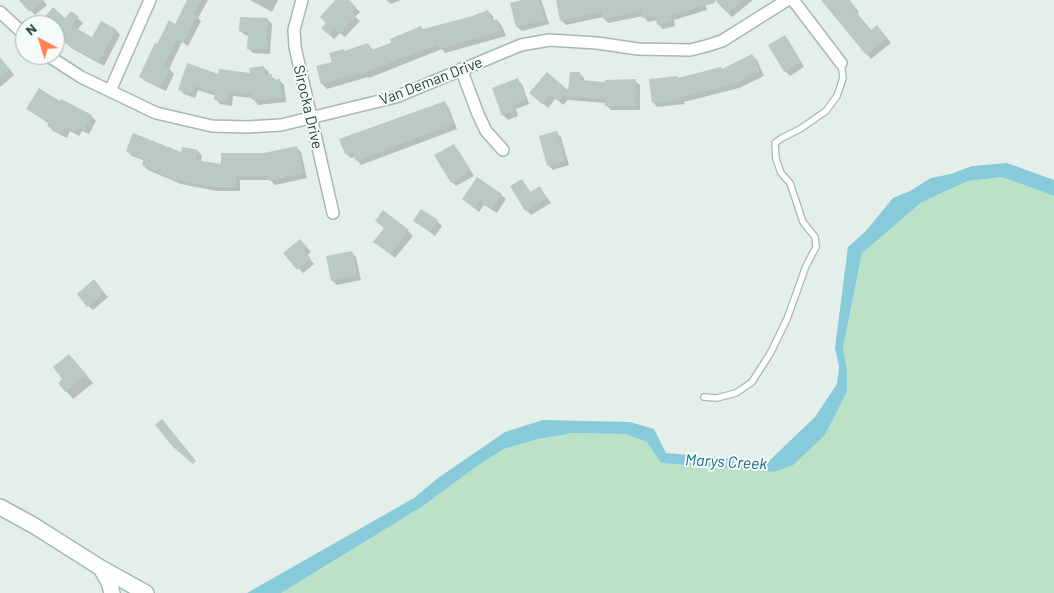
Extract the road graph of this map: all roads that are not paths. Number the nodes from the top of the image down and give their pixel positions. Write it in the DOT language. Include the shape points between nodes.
graph roads {
  1 [pos="150,0"];
  2 [pos="302,0"];
  3 [pos="787,0"];
  4 [pos="793,0"];
  5 [pos="0,12"];
  6 [pos="15,26"];
  7 [pos="841,63"];
  8 [pos="62,65"];
  9 [pos="461,69"];
  10 [pos="110,91"];
  11 [pos="310,119"];
  12 [pos="503,150"];
  13 [pos="333,213"];
  14 [pos="704,396"];
  15 [pos="0,507"];
  16 [pos="101,568"];
  17 [pos="112,593"];
  18 [pos="146,593"];
  1 -- 10 [label="street"];
  2 -- 11 [label="street, Sirocka Drive" via="294,30 295,47"];
  3 -- 9 [label="street, Van Deman Drive" via="722,41 690,50 638,49 549,40 521,45"];
  4 -- 7 [label="street"];
  5 -- 6 [label="street"];
  7 -- 14 [label="lane" via="843,78 837,96 826,111 775,143 781,173 790,183 802,222 815,237 816,248 787,319 752,382 736,393 717,398"];
  8 -- 10 [label="street, Van Deman Drive"];
  9 -- 11 [label="street, Van Deman Drive" via="396,97"];
  9 -- 12 [label="street" via="486,130"];
  10 -- 11 [label="street, Van Deman Drive" via="156,113 212,126 256,127"];
  11 -- 13 [label="street, Sirocka Drive"];
  15 -- 16 [label="main road"];
  16 -- 17 [label="main road"];
  16 -- 18 [label="main road"];
}
